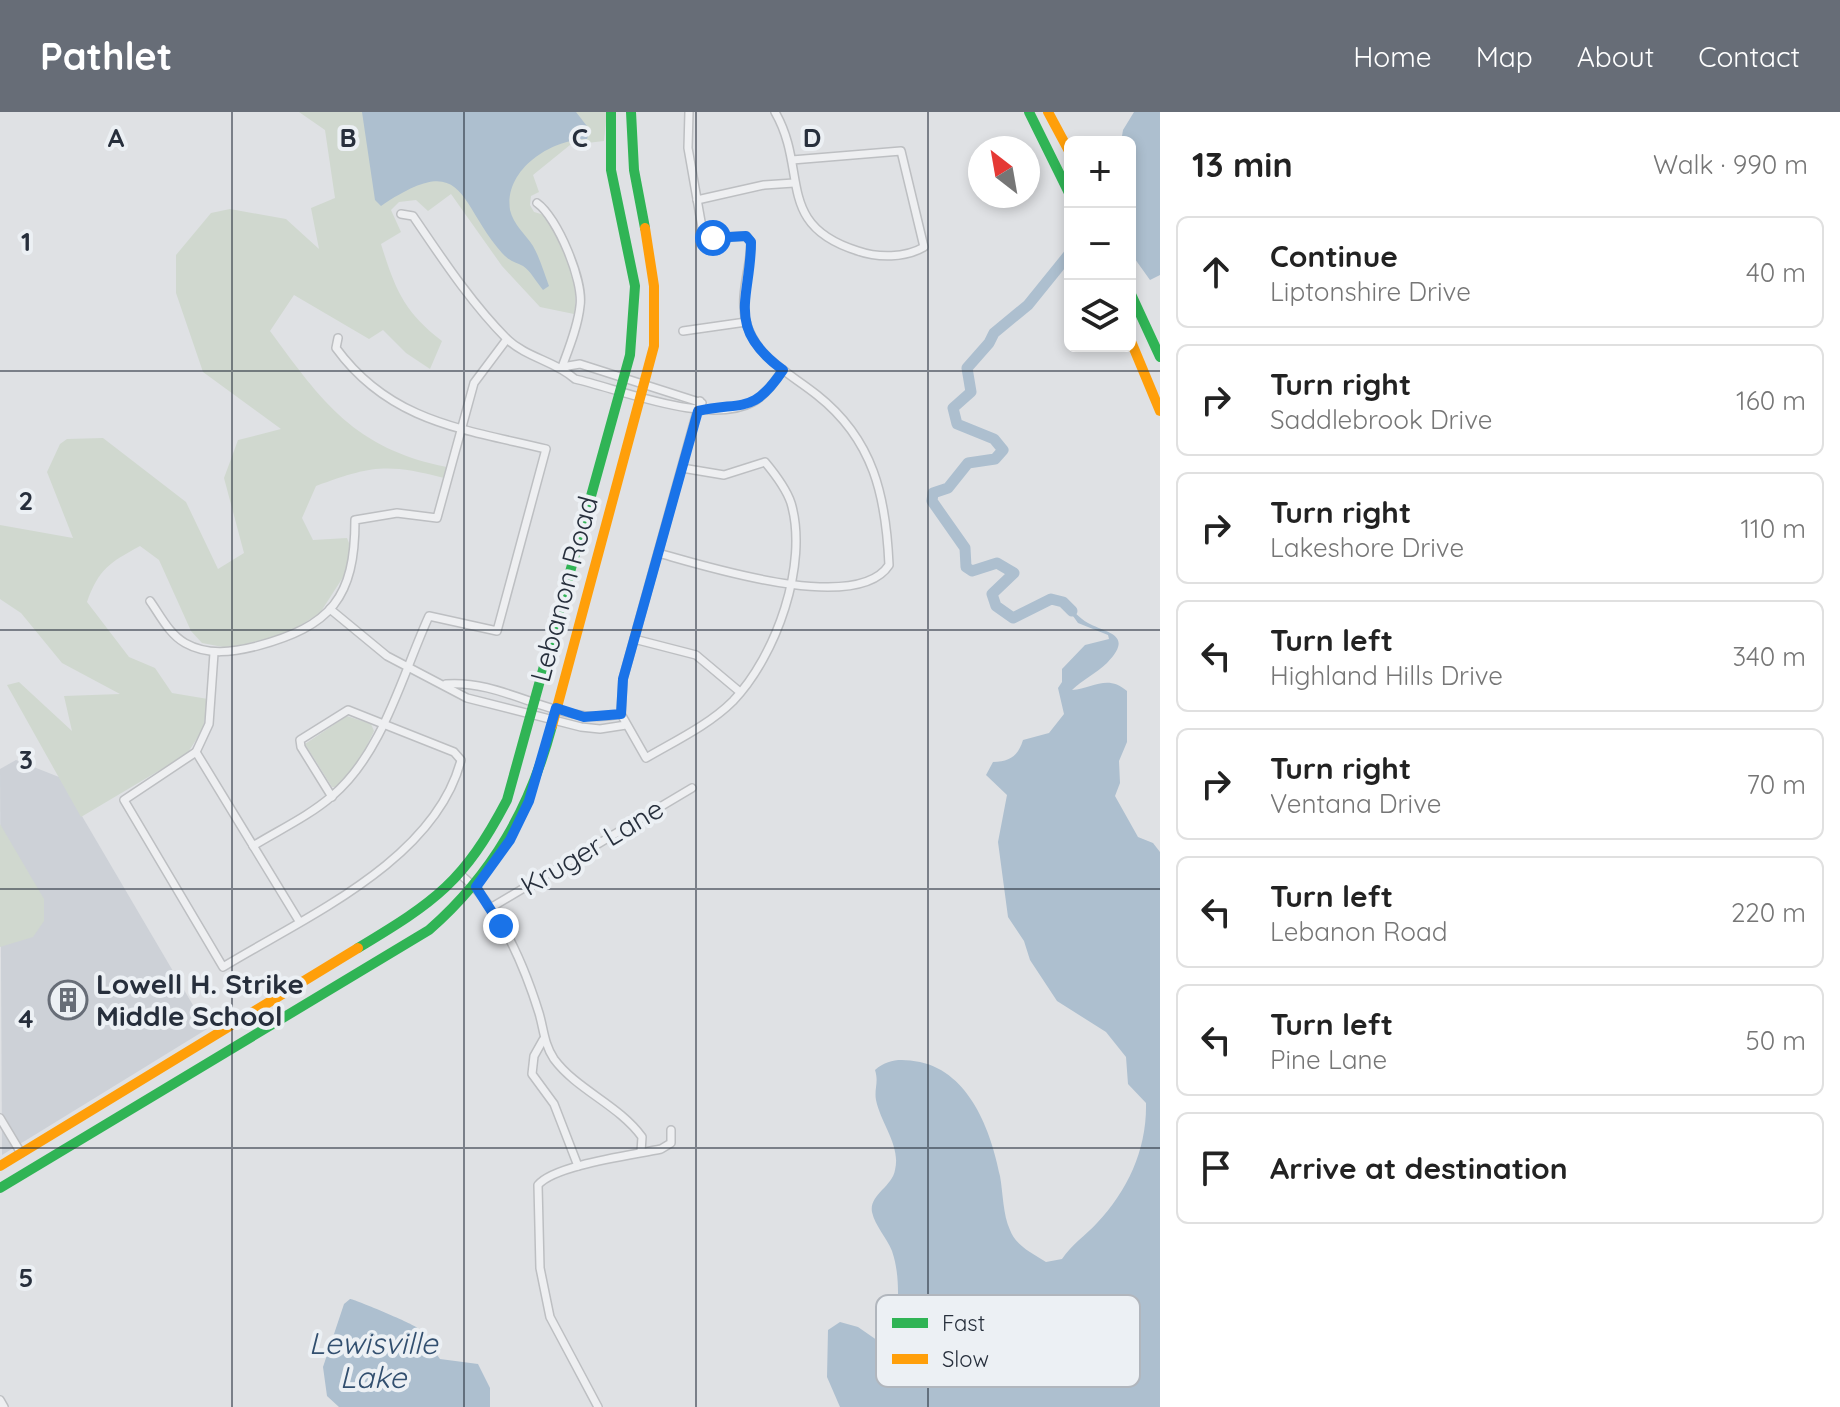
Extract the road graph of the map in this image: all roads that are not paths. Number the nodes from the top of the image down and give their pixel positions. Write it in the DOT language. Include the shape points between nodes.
graph roads {
  1 [pos="611,112"];
  2 [pos="631,112"];
  3 [pos="689,112"];
  4 [pos="775,112"];
  5 [pos="1029,112"];
  6 [pos="1048,112"];
  7 [pos="1064,142"];
  8 [pos="792,160"];
  9 [pos="794,183"];
  10 [pos="1064,183"];
  11 [pos="697,200"];
  12 [pos="537,203"];
  13 [pos="401,214"];
  14 [pos="1136,305"];
  15 [pos="746,322"];
  16 [pos="683,331"];
  17 [pos="338,338"];
  18 [pos="507,339"];
  19 [pos="1135,352"];
  20 [pos="1160,357"];
  21 [pos="562,367"];
  22 [pos="783,370"];
  23 [pos="624,384"];
  24 [pos="644,390"];
  25 [pos="700,401"];
  26 [pos="710,408"];
  27 [pos="698,411"];
  28 [pos="1160,411"];
  29 [pos="461,429"];
  30 [pos="682,468"];
  31 [pos="658,553"];
  32 [pos="790,582"];
  33 [pos="150,601"];
  34 [pos="330,609"];
  35 [pos="634,639"];
  36 [pos="214,653"];
  37 [pos="405,668"];
  38 [pos="446,684"];
  39 [pos="740,692"];
  40 [pos="556,708"];
  41 [pos="534,710"];
  42 [pos="621,714"];
  43 [pos="553,720"];
  44 [pos="382,724"];
  45 [pos="626,725"];
  46 [pos="196,752"];
  47 [pos="692,788"];
  48 [pos="332,797"];
  49 [pos="253,846"];
  50 [pos="461,875"];
  51 [pos="476,887"];
  52 [pos="492,907"];
  53 [pos="299,921"];
  54 [pos="543,1040"];
  55 [pos="0,1118"];
  56 [pos="671,1130"];
  57 [pos="641,1152"];
  58 [pos="21,1153"];
  59 [pos="0,1166"];
  60 [pos="578,1166"];
  61 [pos="31,1170"];
  62 [pos="0,1188"];
  63 [pos="0,1400"];
  64 [pos="4,1407"];
  65 [pos="598,1407"];
  1 -- 23 [label="main road, Lebanon Road" via="611,170 635,286"];
  2 -- 24 [label="main road, Lebanon Road" via="632,176 656,308"];
  3 -- 11 [label="street" via="688,148"];
  4 -- 8 [label="street"];
  5 -- 10 [label="main road"];
  6 -- 7 [label="main road"];
  8 -- 9 [label="street"];
  8 -- 9 [label="street" via="901,151 925,242 922,249 887,256 837,245 808,222"];
  9 -- 11 [label="street"];
  11 -- 15 [label="street" via="705,236 749,238 752,244 743,303"];
  12 -- 21 [label="street" via="549,212 579,282 581,304"];
  13 -- 18 [label="street" via="413,216"];
  14 -- 20 [label="main road"];
  15 -- 16 [label="street"];
  15 -- 22 [label="street" via="763,354"];
  17 -- 29 [label="street" via="336,348 351,369 380,395 430,421"];
  18 -- 21 [label="street" via="528,355"];
  18 -- 29 [label="street" via="474,383"];
  19 -- 28 [label="main road"];
  21 -- 23 [label="street" via="580,364"];
  21 -- 23 [label="street" via="575,379"];
  22 -- 26 [label="street" via="754,401 736,408"];
  22 -- 32 [label="street" via="832,408 868,459 887,515 888,568 840,587"];
  23 -- 24 [label="street"];
  23 -- 41 [label="main road, Lebanon Road"];
  24 -- 25 [label="street"];
  24 -- 27 [label="street"];
  24 -- 40 [label="main road, Lebanon Road"];
  25 -- 26 [label="street"];
  25 -- 27 [label="street"];
  26 -- 27 [label="street"];
  27 -- 30 [label="street"];
  29 -- 34 [label="street" via="437,518 397,513 355,520 353,565"];
  29 -- 37 [label="street" via="546,449 497,631 429,616"];
  30 -- 31 [label="street"];
  30 -- 32 [label="street" via="724,475 765,462 790,500 795,522"];
  31 -- 32 [label="street" via="748,577"];
  31 -- 35 [label="street"];
  32 -- 39 [label="street" via="771,646"];
  33 -- 36 [label="street" via="185,643"];
  34 -- 36 [label="street" via="296,636"];
  34 -- 37 [label="street"];
  35 -- 39 [label="street" via="696,655"];
  35 -- 42 [label="street" via="623,679"];
  36 -- 46 [label="street" via="209,724"];
  37 -- 38 [label="street"];
  37 -- 44 [label="street"];
  38 -- 41 [label="street" via="467,698"];
  38 -- 41 [label="street" via="487,687"];
  39 -- 45 [label="street" via="711,719 646,758"];
  40 -- 41 [label="street"];
  40 -- 42 [label="street" via="584,717"];
  40 -- 43 [label="main road, Lebanon Road"];
  41 -- 43 [label="street"];
  41 -- 50 [label="main road, Lebanon Road" via="507,800"];
  42 -- 45 [label="street"];
  43 -- 45 [label="street" via="600,729"];
  43 -- 51 [label="main road, Lebanon Road" via="529,801 510,840"];
  44 -- 48 [label="street" via="363,761"];
  44 -- 48 [label="street" via="348,710 300,740"];
  44 -- 53 [label="street" via="459,756 454,781 406,849 375,875"];
  46 -- 49 [label="street"];
  46 -- 53 [label="street" via="124,800 223,967"];
  47 -- 52 [label="street, Kruger Lane"];
  48 -- 49 [label="street"];
  49 -- 53 [label="street"];
  50 -- 51 [label="street"];
  50 -- 58 [label="main road, Lebanon Road" via="389,932"];
  51 -- 52 [label="street"];
  51 -- 61 [label="main road, Lebanon Road" via="398,950"];
  52 -- 54 [label="street" via="539,1014"];
  54 -- 57 [label="street" via="561,1067 637,1130 644,1142"];
  54 -- 60 [label="street" via="532,1074 554,1104"];
  55 -- 58 [label="street"];
  56 -- 57 [label="street" via="670,1145"];
  57 -- 60 [label="street"];
  58 -- 59 [label="main road, Lebanon Road"];
  58 -- 61 [label="main road"];
  60 -- 65 [label="street" via="545,1176 538,1185 540,1268 550,1317"];
  61 -- 62 [label="main road, Lebanon Road"];
  63 -- 64 [label="street"];
}
